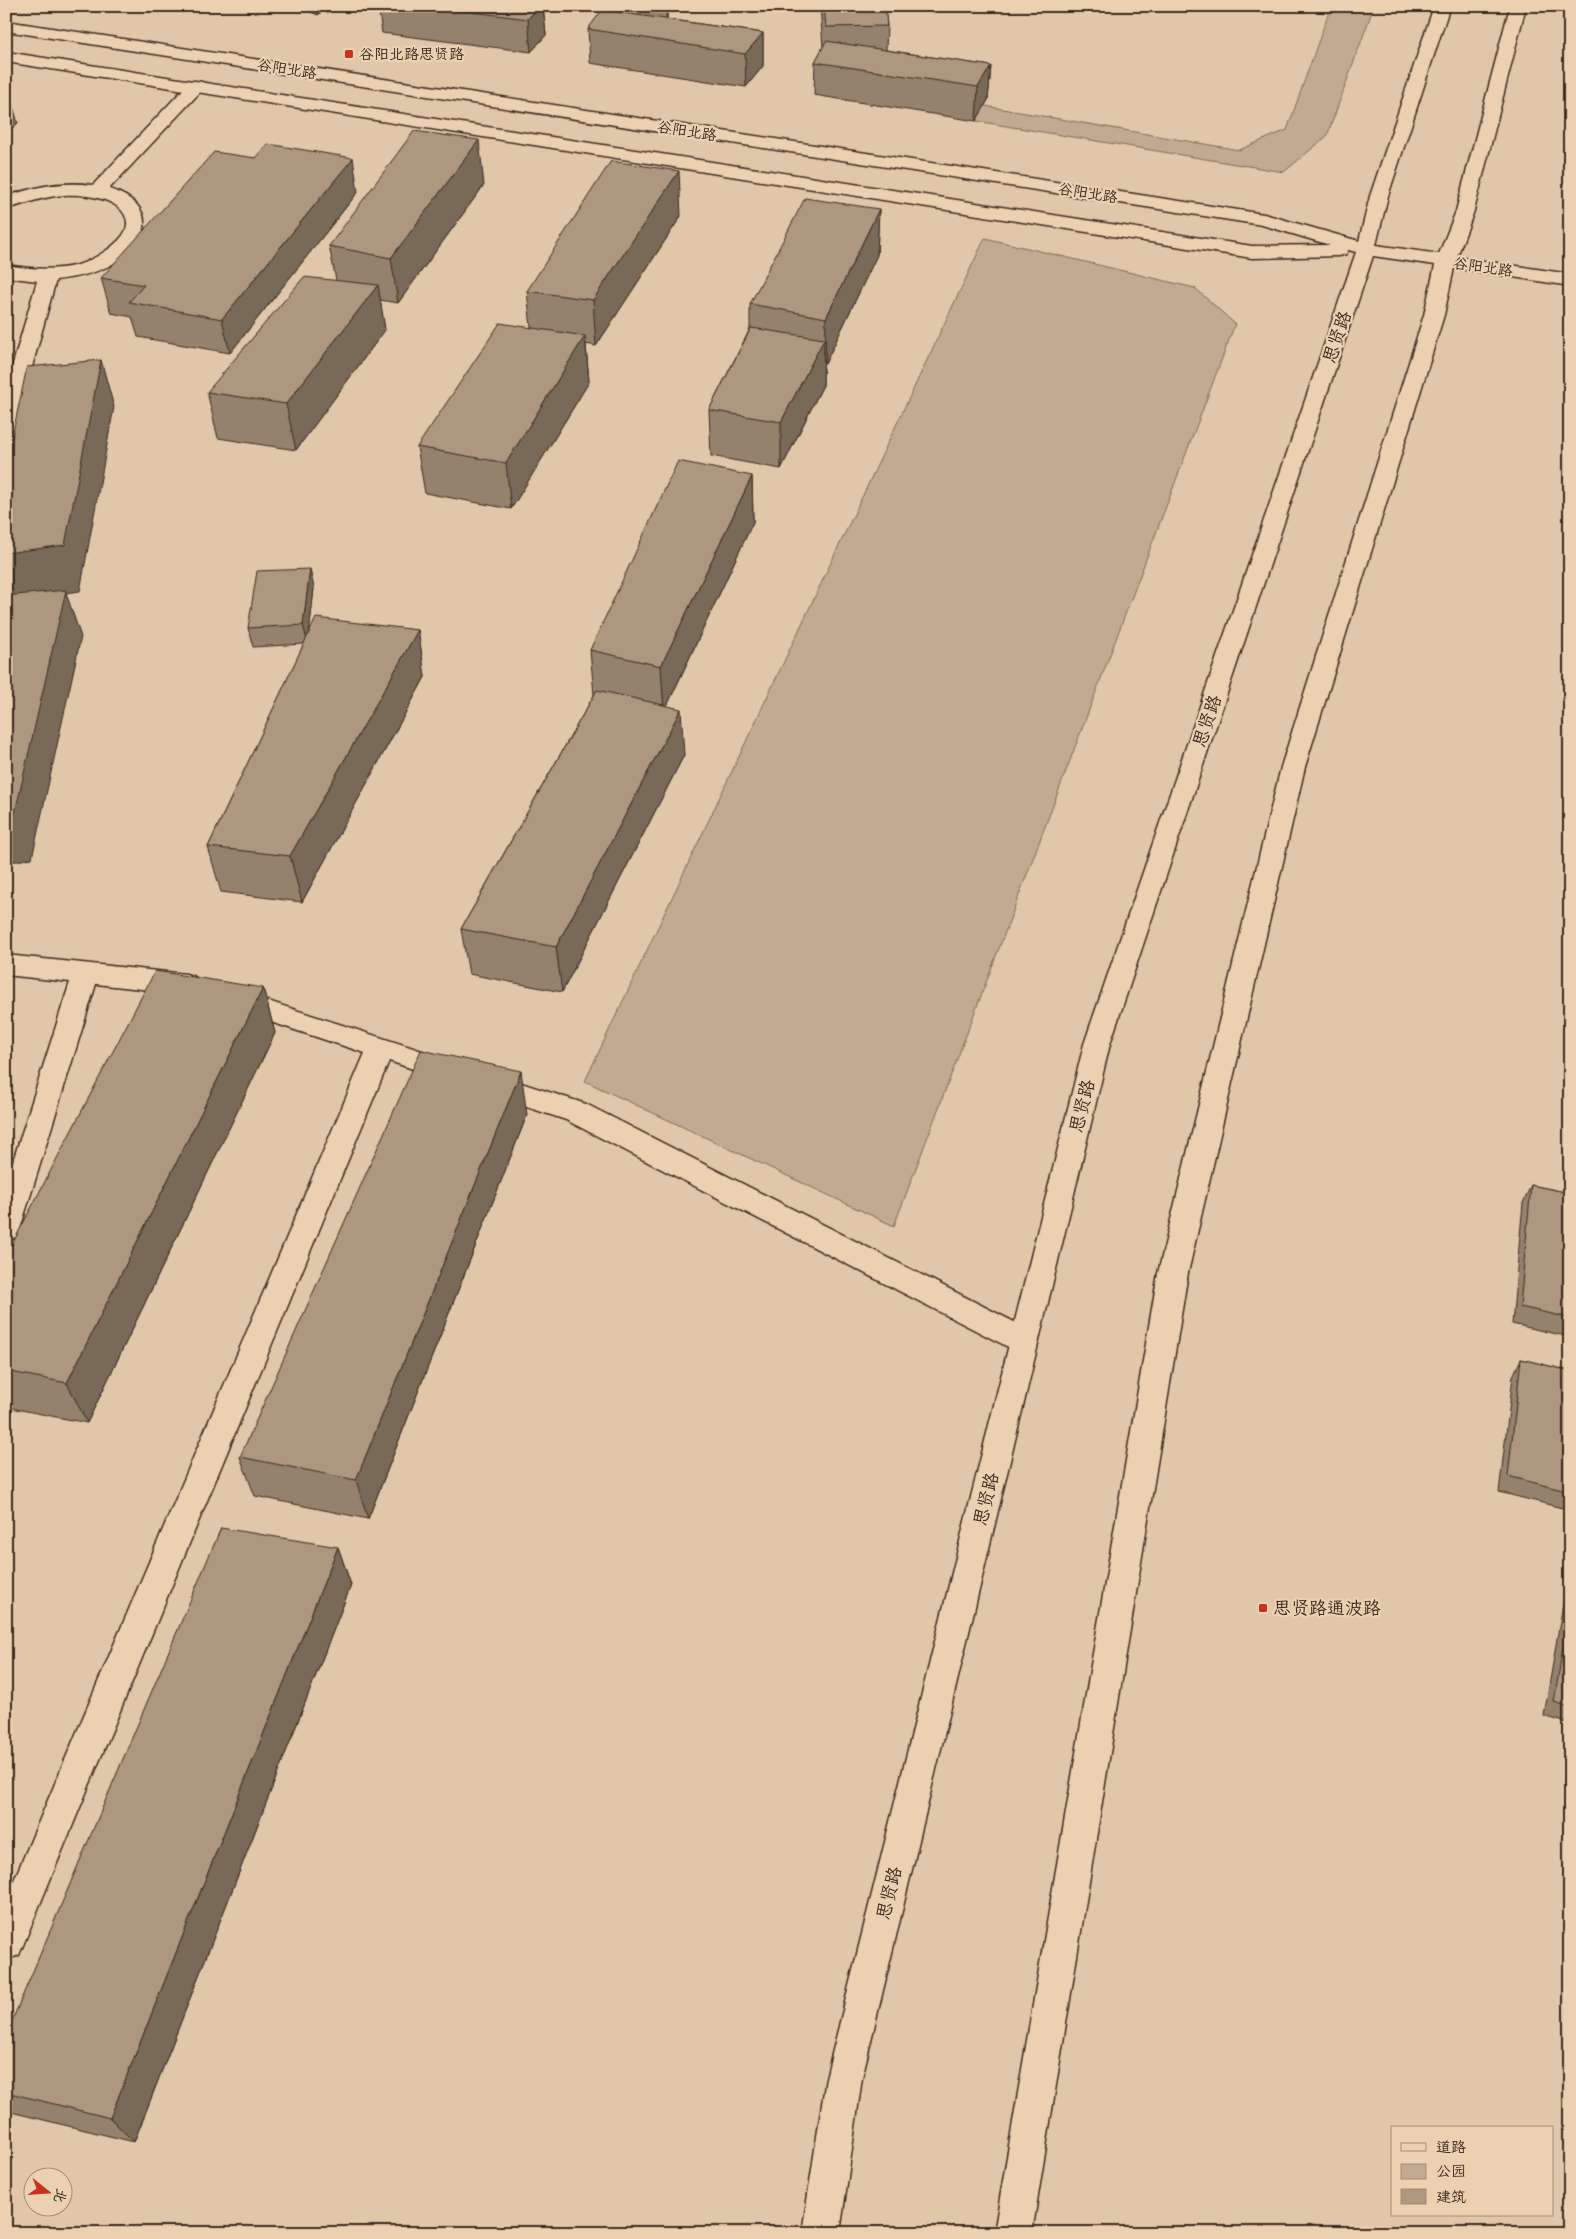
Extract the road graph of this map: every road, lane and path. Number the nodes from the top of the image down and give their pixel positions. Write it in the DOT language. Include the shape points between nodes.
graph roads {
  1 [pos="1442,6"];
  2 [pos="1518,6"];
  3 [pos="6,26"];
  4 [pos="6,57"];
  5 [pos="196,86"];
  6 [pos="97,192"];
  7 [pos="6,204"];
  8 [pos="1366,249"];
  9 [pos="1446,261"];
  10 [pos="6,271"];
  11 [pos="48,275"];
  12 [pos="1570,280"];
  13 [pos="6,425"];
  14 [pos="6,965"];
  15 [pos="86,973"];
  16 [pos="382,1048"];
  17 [pos="6,1229"];
  18 [pos="1024,1341"];
  19 [pos="6,1942"];
  20 [pos="821,2233"];
  21 [pos="1014,2233"];
  1 -- 8 [label="main road, 思贤路" via="1379,196"];
  2 -- 9 [label="main road" via="1465,210"];
  3 -- 8 [label="main road, 谷阳北路" via="1264,220"];
  4 -- 5 [label="main road, 谷阳北路"];
  5 -- 6 [label="main road"];
  5 -- 8 [label="main road, 谷阳北路" via="1252,252"];
  6 -- 7 [label="main road" via="73,189 47,191"];
  6 -- 11 [label="main road" via="117,199 131,209 136,222 132,236 120,250 101,262 76,271"];
  8 -- 9 [label="main road, 谷阳北路"];
  8 -- 18 [label="main road, 思贤路" via="1097,1044"];
  9 -- 12 [label="main road, 谷阳北路"];
  9 -- 21 [label="main road" via="1434,315 1293,767 1173,1273"];
  10 -- 11 [label="main road"];
  11 -- 13 [label="main road"];
  14 -- 15 [label="main road"];
  15 -- 16 [label="main road" via="184,984"];
  15 -- 17 [label="main road"];
  16 -- 18 [label="main road" via="576,1112"];
  16 -- 19 [label="main road"];
  18 -- 20 [label="main road, 思贤路" via="844,2078"];
}
